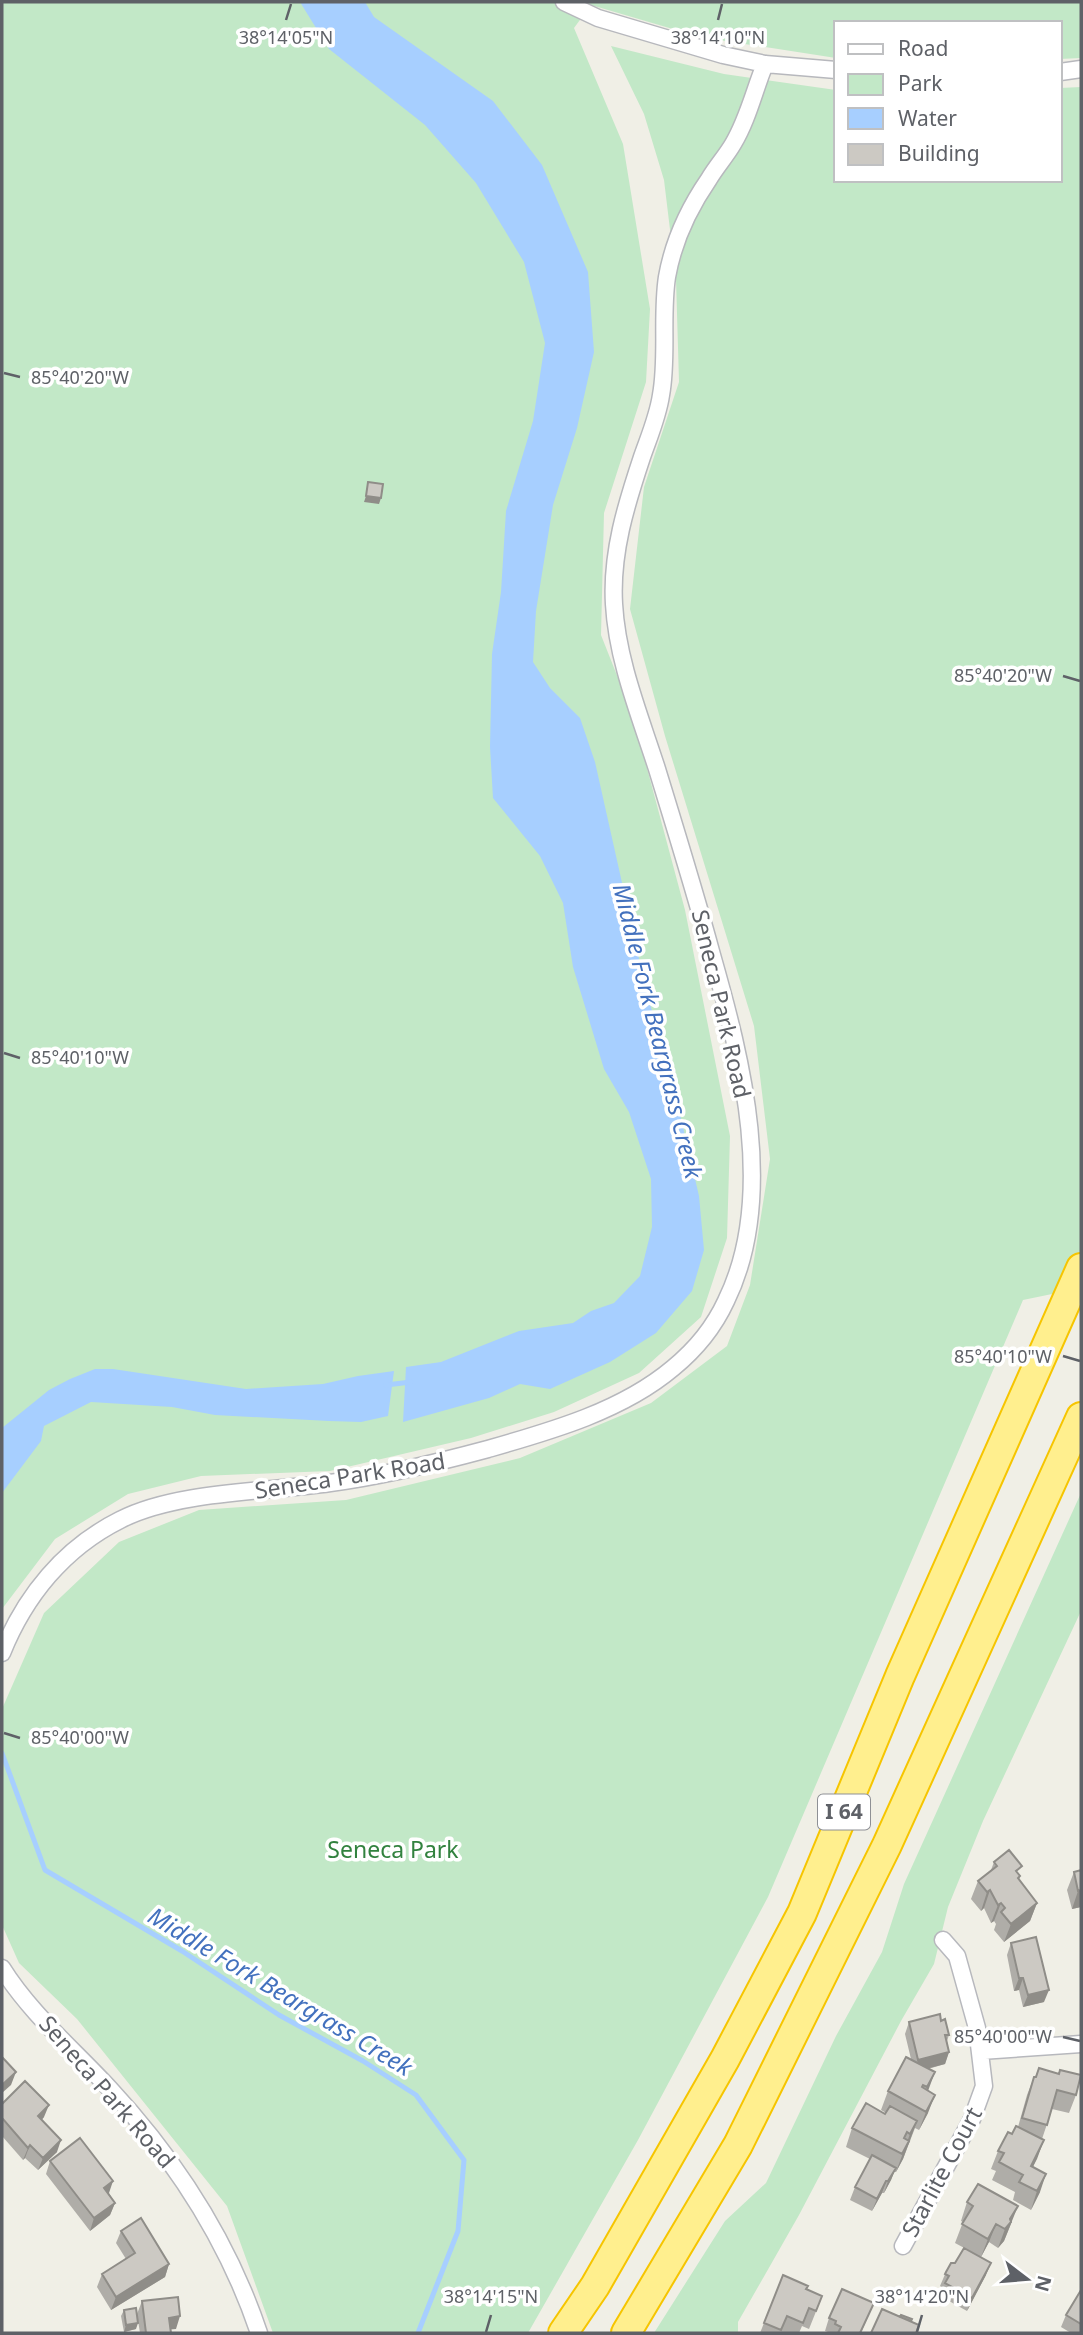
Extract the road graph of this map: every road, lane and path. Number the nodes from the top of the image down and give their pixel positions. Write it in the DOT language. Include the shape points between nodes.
graph roads {
  1 [pos="564,2"];
  2 [pos="765,64"];
  3 [pos="1081,69"];
  4 [pos="834,70"];
  5 [pos="1062,72"];
  6 [pos="1081,1268"];
  7 [pos="1081,1417"];
  8 [pos="2,1653"];
  9 [pos="943,1940"];
  10 [pos="2,1968"];
  11 [pos="1081,2045"];
  12 [pos="981,2051"];
  13 [pos="903,2246"];
  14 [pos="260,2333"];
  15 [pos="562,2333"];
  16 [pos="626,2333"];
  1 -- 2 [label="street" via="598,18"];
  2 -- 4 [label="street"];
  2 -- 8 [label="street, Seneca Park Road" via="733,145 705,184 678,237 667,279 661,396 625,509 613,584 621,655 689,870 738,1058 751,1179 748,1234 728,1297 702,1340 671,1370 599,1412 538,1435 389,1474 169,1503 123,1518 61,1561 44,1579"];
  3 -- 5 [label="street"];
  6 -- 15 [label="highway, I 64" via="900,1676 802,1913 705,2095 595,2286"];
  7 -- 16 [label="highway, I 64" via="887,1845 738,2145"];
  9 -- 12 [label="street, Starlite Court" via="957,1956"];
  10 -- 14 [label="street, Seneca Park Road" via="46,2023 143,2126 183,2178 236,2274"];
  11 -- 12 [label="street"];
  12 -- 13 [label="street, Starlite Court" via="984,2086 977,2108"];
}
